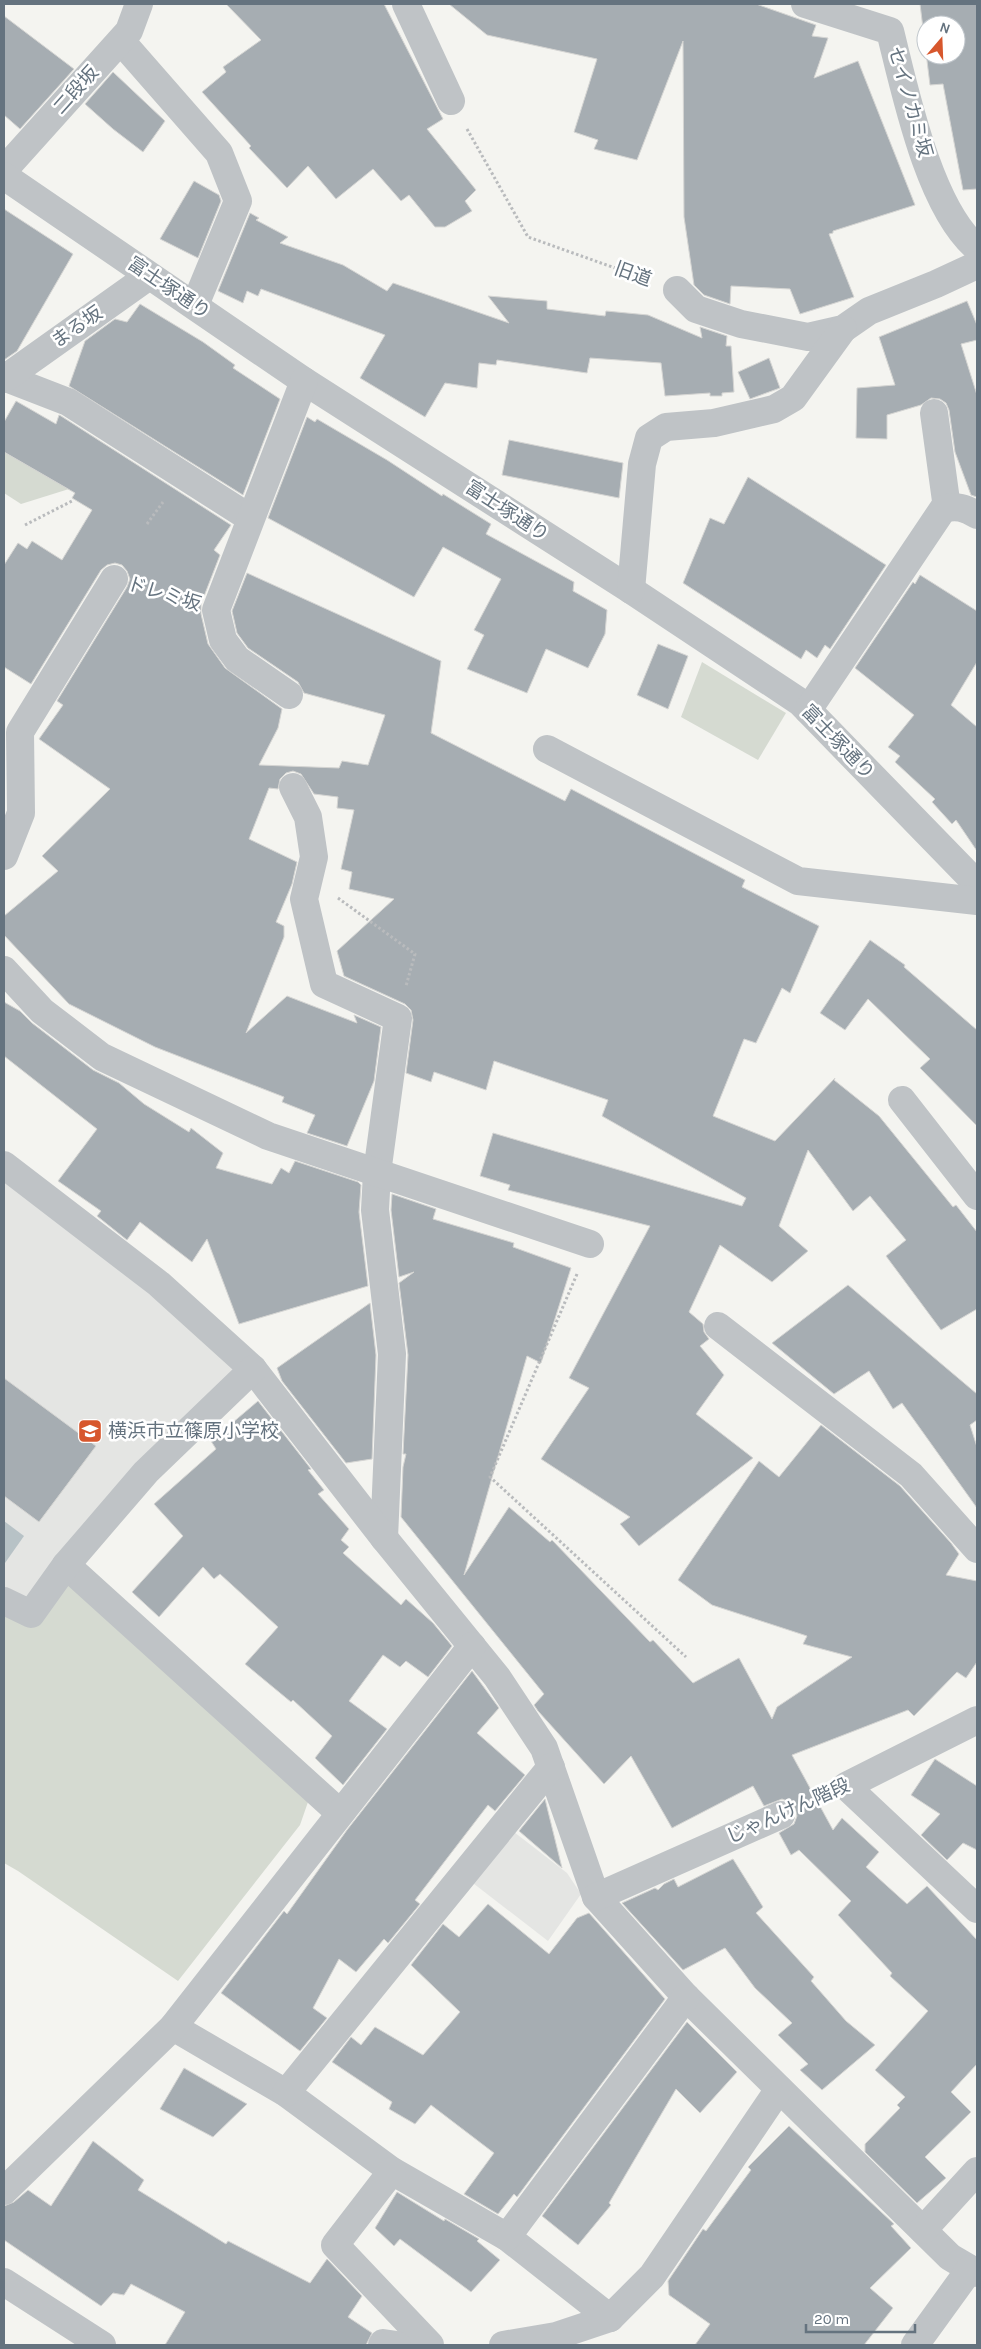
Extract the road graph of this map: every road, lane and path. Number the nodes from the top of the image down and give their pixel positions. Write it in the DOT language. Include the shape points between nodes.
graph roads {
  1 [pos="139,4"];
  2 [pos="406,4"];
  3 [pos="805,4"];
  4 [pos="121,41"];
  5 [pos="451,101"];
  6 [pos="4,170"];
  7 [pos="4,176"];
  8 [pos="977,248"];
  9 [pos="977,265"];
  10 [pos="149,276"];
  11 [pos="677,290"];
  12 [pos="194,305"];
  13 [pos="843,329"];
  14 [pos="5,378"];
  15 [pos="304,381"];
  16 [pos="934,413"];
  17 [pos="74,500"];
  18 [pos="947,508"];
  19 [pos="977,515"];
  20 [pos="250,518"];
  21 [pos="24,526"];
  22 [pos="114,579"];
  23 [pos="631,590"];
  24 [pos="216,610"];
  25 [pos="289,695"];
  26 [pos="808,710"];
  27 [pos="547,749"];
  28 [pos="293,787"];
  29 [pos="4,856"];
  30 [pos="310,877"];
  31 [pos="977,884"];
  32 [pos="977,901"];
  33 [pos="415,954"];
  34 [pos="4,970"];
  35 [pos="902,1100"];
  36 [pos="4,1165"];
  37 [pos="377,1173"];
  38 [pos="977,1196"];
  39 [pos="590,1244"];
  40 [pos="718,1326"];
  41 [pos="253,1370"];
  42 [pos="384,1538"];
  43 [pos="977,1549"];
  44 [pos="66,1565"];
  45 [pos="4,1601"];
  46 [pos="472,1646"];
  47 [pos="686,1657"];
  48 [pos="977,1720"];
  49 [pos="551,1767"];
  50 [pos="340,1813"];
  51 [pos="781,1815"];
  52 [pos="596,1897"];
  53 [pos="977,1909"];
  54 [pos="686,1997"];
  55 [pos="173,2027"];
  56 [pos="779,2089"];
  57 [pos="286,2093"];
  58 [pos="392,2171"];
  59 [pos="977,2171"];
  60 [pos="4,2191"];
  61 [pos="923,2230"];
  62 [pos="507,2237"];
  63 [pos="974,2271"];
  64 [pos="4,2282"];
  65 [pos="610,2318"];
  66 [pos="102,2345"];
  67 [pos="382,2345"];
  68 [pos="397,2345"];
  69 [pos="430,2345"];
  70 [pos="503,2345"];
  71 [pos="915,2345"];
  1 -- 4 [label="street, 二段坂" via="129,31"];
  2 -- 5 [label="street"];
  3 -- 8 [label="street, セイノカミ坂" via="890,31 918,139 948,212 961,233"];
  4 -- 6 [label="street, 二段坂"];
  4 -- 12 [label="street" via="219,153 238,201"];
  5 -- 11 [label="path, 旧道" via="528,237"];
  7 -- 10 [label="street, 富士塚通り"];
  9 -- 13 [label="street, 旧道" via="869,311"];
  10 -- 12 [label="street, 富士塚通り"];
  10 -- 14 [label="street, まる坂"];
  11 -- 13 [label="street, 旧道" via="696,308 741,324 808,337"];
  12 -- 15 [label="street, 富士塚通り"];
  13 -- 23 [label="street" via="793,398 774,410 714,423 666,427 648,438 642,464"];
  14 -- 20 [label="street" via="68,402"];
  15 -- 20 [label="street, ドレミ坂"];
  15 -- 23 [label="street, 富士塚通り"];
  16 -- 18 [label="street"];
  17 -- 21 [label="path"];
  18 -- 19 [label="street" via="966,509"];
  18 -- 26 [label="street" via="943,508"];
  20 -- 24 [label="street, ドレミ坂"];
  22 -- 24 [label="path, ドレミ坂"];
  22 -- 29 [label="street, ドレミ坂" via="20,732 21,813"];
  23 -- 26 [label="street, 富士塚通り"];
  24 -- 25 [label="street" via="223,640 236,659"];
  26 -- 31 [label="street, 富士塚通り"];
  27 -- 32 [label="street" via="798,881"];
  28 -- 30 [label="street" via="308,817 314,857"];
  30 -- 33 [label="path"];
  30 -- 37 [label="street" via="304,899 324,984 398,1018"];
  34 -- 37 [label="street" via="42,1011 102,1057 268,1136"];
  35 -- 38 [label="street"];
  36 -- 41 [label="street" via="159,1284"];
  37 -- 39 [label="street"];
  37 -- 42 [label="street" via="375,1210 392,1354"];
  39 -- 47 [label="path" via="490,1478"];
  40 -- 43 [label="street" via="911,1475"];
  41 -- 42 [label="street"];
  41 -- 44 [label="street" via="146,1472"];
  42 -- 46 [label="street"];
  44 -- 45 [label="street" via="31,1614"];
  44 -- 50 [label="street"];
  46 -- 49 [label="street" via="497,1677 544,1748"];
  46 -- 50 [label="street"];
  48 -- 53 [label="street, じゃんけん階段" via="846,1786"];
  49 -- 52 [label="street"];
  49 -- 57 [label="street"];
  50 -- 55 [label="street"];
  51 -- 52 [label="street, じゃんけん階段"];
  52 -- 54 [label="street"];
  54 -- 56 [label="street"];
  54 -- 62 [label="street"];
  55 -- 57 [label="street"];
  55 -- 60 [label="street"];
  56 -- 61 [label="street"];
  56 -- 65 [label="street" via="652,2276"];
  57 -- 58 [label="street"];
  58 -- 62 [label="street"];
  58 -- 69 [label="street" via="335,2245"];
  59 -- 61 [label="street"];
  61 -- 63 [label="street" via="950,2257"];
  62 -- 65 [label="street"];
  63 -- 71 [label="street"];
  64 -- 66 [label="street"];
  65 -- 70 [label="street" via="556,2336"];
  67 -- 68 [label="street"];
}
